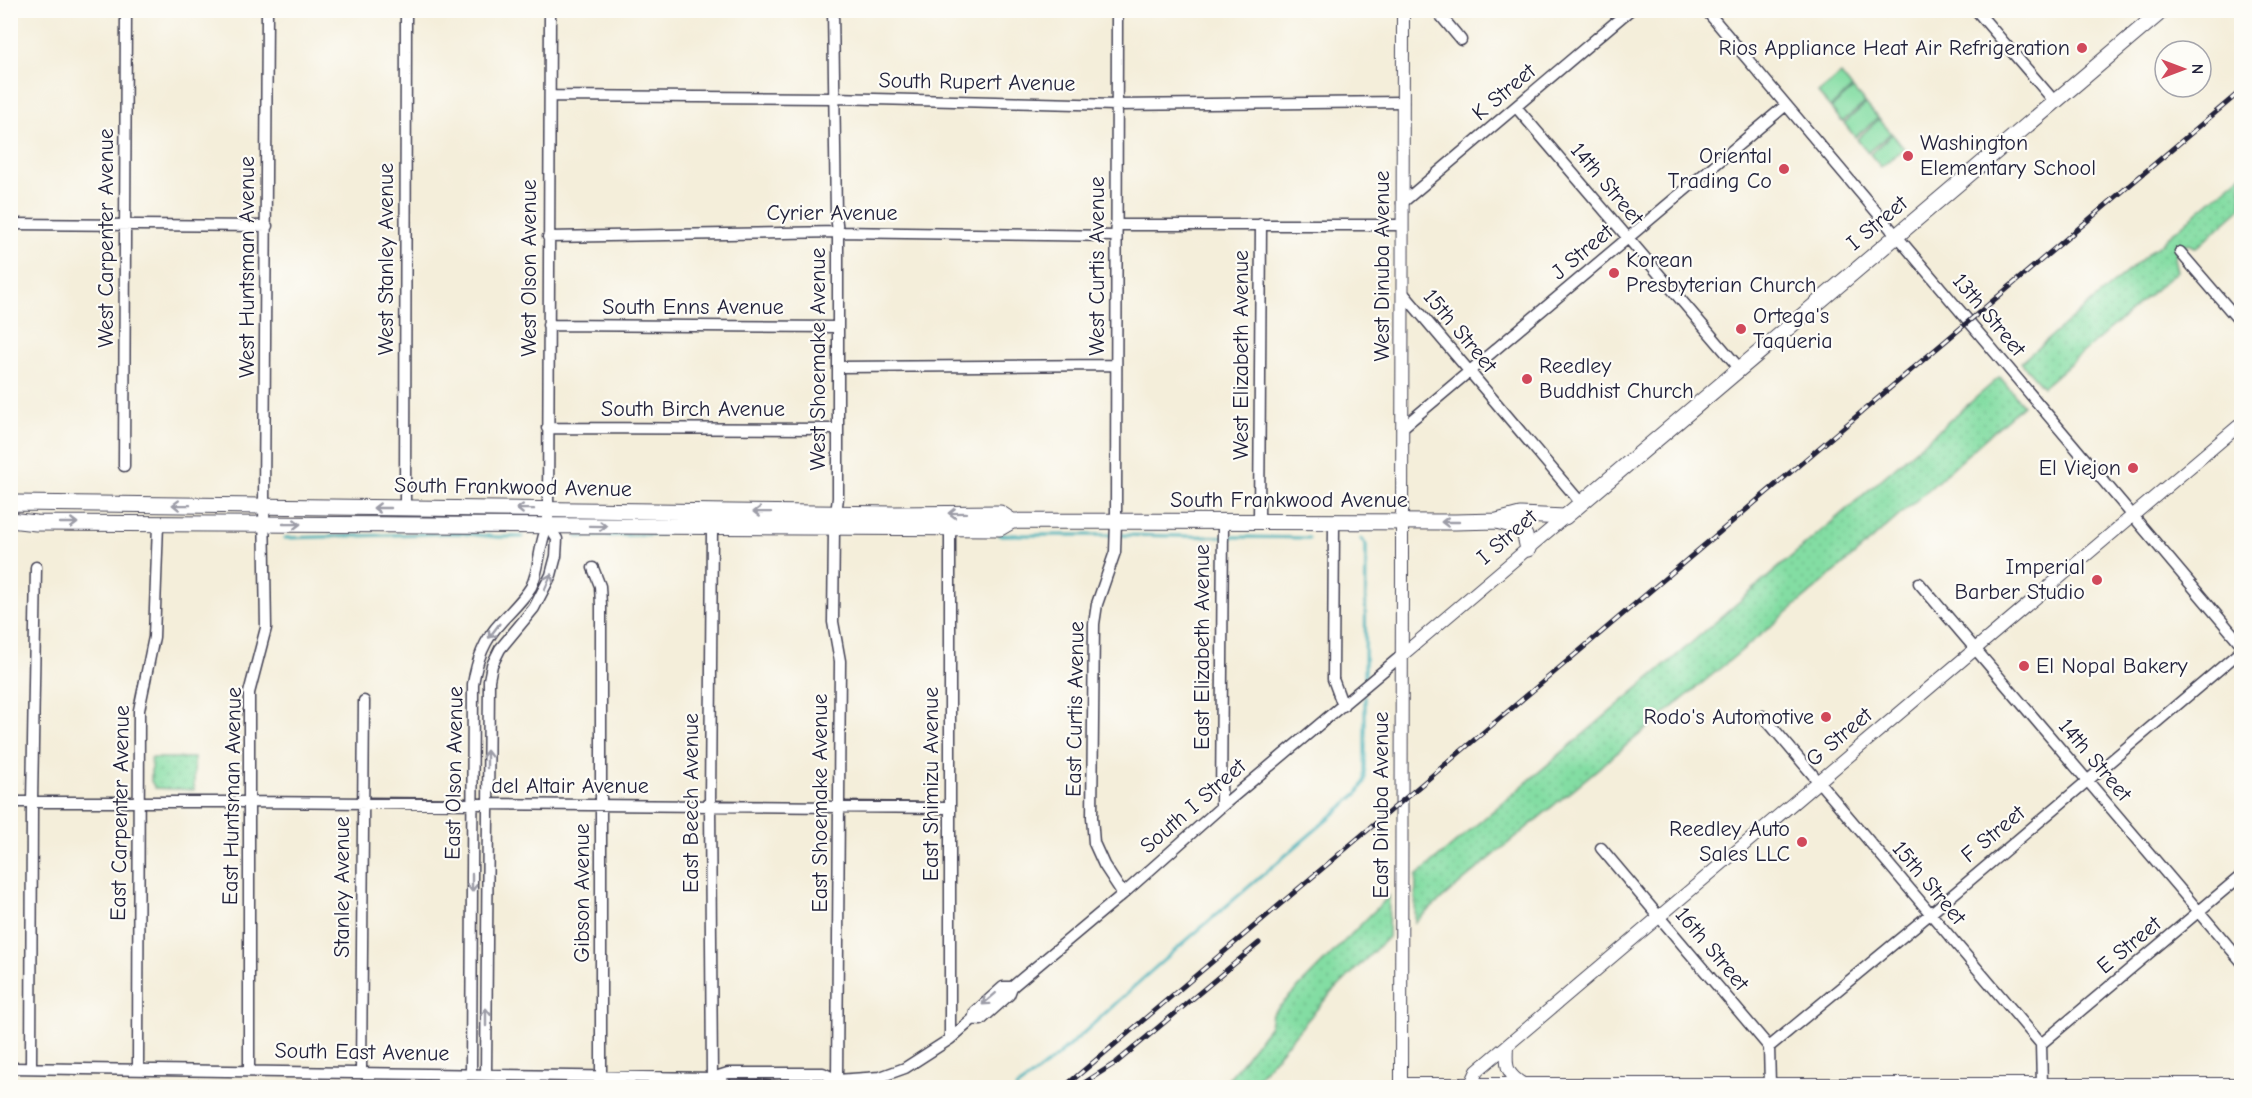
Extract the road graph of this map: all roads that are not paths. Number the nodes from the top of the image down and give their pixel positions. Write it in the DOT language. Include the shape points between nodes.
graph roads {
  1 [pos="126,10"];
  2 [pos="267,10"];
  3 [pos="406,10"];
  4 [pos="550,10"];
  5 [pos="833,10"];
  6 [pos="1117,10"];
  7 [pos="1403,10"];
  8 [pos="1436,10"];
  9 [pos="1630,10"];
  10 [pos="1706,10"];
  11 [pos="1976,10"];
  12 [pos="2163,10"];
  13 [pos="1461,40"];
  14 [pos="550,96"];
  15 [pos="834,98"];
  16 [pos="1403,102"];
  17 [pos="2055,102"];
  18 [pos="1116,105"];
  19 [pos="1786,105"];
  20 [pos="1516,107"];
  21 [pos="1402,203"];
  22 [pos="10,224"];
  23 [pos="1261,224"];
  24 [pos="1402,225"];
  25 [pos="126,226"];
  26 [pos="267,226"];
  27 [pos="1116,230"];
  28 [pos="838,232"];
  29 [pos="1897,235"];
  30 [pos="548,237"];
  31 [pos="1628,239"];
  32 [pos="2180,252"];
  33 [pos="1403,293"];
  34 [pos="2241,324"];
  35 [pos="548,326"];
  36 [pos="838,327"];
  37 [pos="1116,365"];
  38 [pos="838,367"];
  39 [pos="1740,369"];
  40 [pos="1469,372"];
  41 [pos="2241,423"];
  42 [pos="547,428"];
  43 [pos="1402,428"];
  44 [pos="838,429"];
  45 [pos="124,466"];
  46 [pos="1581,503"];
  47 [pos="10,506"];
  48 [pos="264,506"];
  49 [pos="405,508"];
  50 [pos="548,509"];
  51 [pos="2133,515"];
  52 [pos="1565,517"];
  53 [pos="10,520"];
  54 [pos="835,521"];
  55 [pos="1116,521"];
  56 [pos="1334,521"];
  57 [pos="1012,522"];
  58 [pos="1402,522"];
  59 [pos="1497,522"];
  60 [pos="1223,523"];
  61 [pos="1259,523"];
  62 [pos="158,524"];
  63 [pos="264,524"];
  64 [pos="548,525"];
  65 [pos="712,527"];
  66 [pos="950,528"];
  67 [pos="1528,549"];
  68 [pos="36,567"];
  69 [pos="593,568"];
  70 [pos="1920,583"];
  71 [pos="2241,645"];
  72 [pos="1976,649"];
  73 [pos="2241,650"];
  74 [pos="1401,656"];
  75 [pos="363,701"];
  76 [pos="1343,706"];
  77 [pos="1762,716"];
  78 [pos="2087,780"];
  79 [pos="1818,782"];
  80 [pos="139,801"];
  81 [pos="10,802"];
  82 [pos="32,802"];
  83 [pos="249,802"];
  84 [pos="362,804"];
  85 [pos="472,805"];
  86 [pos="487,805"];
  87 [pos="602,806"];
  88 [pos="710,806"];
  89 [pos="839,807"];
  90 [pos="1221,807"];
  91 [pos="950,808"];
  92 [pos="1601,848"];
  93 [pos="2241,874"];
  94 [pos="1123,894"];
  95 [pos="2198,911"];
  96 [pos="1930,914"];
  97 [pos="1659,916"];
  98 [pos="2241,962"];
  99 [pos="950,1039"];
  100 [pos="2041,1044"];
  101 [pos="1507,1046"];
  102 [pos="1769,1047"];
  103 [pos="31,1067"];
  104 [pos="10,1068"];
  105 [pos="138,1069"];
  106 [pos="249,1071"];
  107 [pos="361,1073"];
  108 [pos="471,1075"];
  109 [pos="486,1075"];
  110 [pos="601,1076"];
  111 [pos="712,1078"];
  112 [pos="837,1080"];
  113 [pos="1524,1084"];
  114 [pos="1770,1084"];
  115 [pos="2241,1084"];
  116 [pos="2039,1085"];
  117 [pos="1401,1086"];
  118 [pos="1471,1086"];
  119 [pos="1540,1086"];
  120 [pos="1682,1086"];
  121 [pos="1826,1086"];
  122 [pos="1967,1086"];
  123 [pos="2179,1086"];
  124 [pos="822,1088"];
  1 -- 25 [label="street, West Carpenter Avenue"];
  2 -- 26 [label="street, West Huntsman Avenue"];
  3 -- 49 [label="street, West Stanley Avenue"];
  4 -- 14 [label="street, West Olson Avenue"];
  5 -- 15 [label="street, West Shoemake Avenue"];
  6 -- 18 [label="street, West Curtis Avenue"];
  7 -- 16 [label="street, West Dinuba Avenue"];
  8 -- 13 [label="street"];
  9 -- 20 [label="street, K Street"];
  10 -- 19 [label="street, 13th Street"];
  11 -- 17 [label="street"];
  12 -- 17 [label="main road, I Street"];
  14 -- 15 [label="street, South Rupert Avenue"];
  14 -- 30 [label="street, West Olson Avenue"];
  15 -- 18 [label="street, South Rupert Avenue"];
  15 -- 28 [label="street, West Shoemake Avenue"];
  16 -- 18 [label="street, South Rupert Avenue"];
  16 -- 21 [label="street, West Dinuba Avenue"];
  17 -- 29 [label="main road, I Street"];
  18 -- 27 [label="street, West Curtis Avenue"];
  19 -- 29 [label="street, 13th Street"];
  19 -- 31 [label="street, J Street"];
  20 -- 21 [label="street, K Street"];
  20 -- 31 [label="street, 14th Street"];
  21 -- 24 [label="street, West Dinuba Avenue"];
  22 -- 25 [label="street"];
  23 -- 24 [label="street, Cyrier Avenue"];
  23 -- 27 [label="street, Cyrier Avenue"];
  23 -- 61 [label="street, West Elizabeth Avenue"];
  24 -- 33 [label="street, West Dinuba Avenue"];
  25 -- 26 [label="street"];
  25 -- 45 [label="street, West Carpenter Avenue"];
  26 -- 48 [label="street, West Huntsman Avenue"];
  27 -- 28 [label="street, Cyrier Avenue"];
  27 -- 37 [label="street, West Curtis Avenue"];
  28 -- 30 [label="street, Cyrier Avenue"];
  28 -- 36 [label="street, West Shoemake Avenue"];
  29 -- 39 [label="main road, I Street"];
  29 -- 51 [label="street, 13th Street"];
  30 -- 35 [label="street, West Olson Avenue"];
  31 -- 39 [label="street, 14th Street"];
  31 -- 40 [label="street, J Street"];
  32 -- 34 [label="street"];
  33 -- 40 [label="street, 15th Street"];
  33 -- 43 [label="street, West Dinuba Avenue"];
  35 -- 36 [label="street, South Enns Avenue"];
  35 -- 42 [label="street, West Olson Avenue"];
  36 -- 38 [label="street, West Shoemake Avenue"];
  37 -- 38 [label="street"];
  37 -- 55 [label="street, West Curtis Avenue"];
  38 -- 44 [label="street, West Shoemake Avenue"];
  39 -- 46 [label="main road, I Street"];
  40 -- 43 [label="street, J Street"];
  40 -- 46 [label="street, 15th Street"];
  41 -- 51 [label="street, G Street"];
  42 -- 44 [label="street, South Birch Avenue"];
  42 -- 50 [label="street, West Olson Avenue"];
  43 -- 58 [label="street, West Dinuba Avenue"];
  44 -- 54 [label="street, West Shoemake Avenue"];
  46 -- 52 [label="main road, I Street"];
  48 -- 47 [label="main road, South Frankwood Avenue, one-way"];
  49 -- 48 [label="main road, South Frankwood Avenue, one-way"];
  48 -- 63 [label="street, West Huntsman Avenue"];
  50 -- 49 [label="main road, South Frankwood Avenue, one-way"];
  54 -- 50 [label="main road, South Frankwood Avenue, one-way"];
  50 -- 64 [label="street, West Olson Avenue"];
  51 -- 71 [label="street, 13th Street"];
  51 -- 72 [label="street, G Street"];
  52 -- 59 [label="main road, South Frankwood Avenue" via="1520,515"];
  52 -- 67 [label="street, I Street"];
  53 -- 62 [label="main road, South Frankwood Avenue, one-way"];
  57 -- 54 [label="main road, South Frankwood Avenue, one-way" via="1000,513"];
  54 -- 65 [label="main road, South Frankwood Avenue"];
  54 -- 66 [label="main road, South Frankwood Avenue"];
  54 -- 89 [label="street, East Shoemake Avenue" via="833,622 840,661"];
  55 -- 57 [label="main road, South Frankwood Avenue"];
  55 -- 60 [label="main road, South Frankwood Avenue"];
  55 -- 94 [label="street, East Curtis Avenue" via="1114,552 1094,624 1092,817 1094,843"];
  56 -- 58 [label="main road, South Frankwood Avenue"];
  56 -- 61 [label="main road, South Frankwood Avenue"];
  56 -- 76 [label="street" via="1333,679"];
  57 -- 66 [label="main road, South Frankwood Avenue" via="1000,528"];
  59 -- 58 [label="main road, South Frankwood Avenue, one-way"];
  58 -- 74 [label="street, East Dinuba Avenue"];
  59 -- 67 [label="main road" via="1520,527"];
  60 -- 61 [label="main road, South Frankwood Avenue"];
  60 -- 90 [label="street, East Elizabeth Avenue"];
  62 -- 63 [label="main road, South Frankwood Avenue"];
  62 -- 80 [label="street, East Carpenter Avenue" via="154,637 139,710"];
  63 -- 64 [label="main road, South Frankwood Avenue, one-way"];
  63 -- 83 [label="street, East Huntsman Avenue" via="266,628 249,693"];
  64 -- 65 [label="main road, South Frankwood Avenue, one-way"];
  64 -- 85 [label="street, East Olson Avenue, one-way" via="531,587 488,639 476,668 472,698"];
  86 -- 64 [label="street, East Olson Avenue, one-way" via="492,665 500,649 534,608 551,575 557,539"];
  65 -- 88 [label="street, East Beech Avenue"];
  66 -- 91 [label="street, East Shimizu Avenue"];
  67 -- 74 [label="street, I Street"];
  68 -- 82 [label="street"];
  69 -- 87 [label="street, Gibson Avenue" via="600,585 601,605"];
  70 -- 72 [label="street, 14th Street"];
  72 -- 78 [label="street, 14th Street"];
  72 -- 79 [label="street, G Street"];
  73 -- 78 [label="street, F Street"];
  74 -- 76 [label="street, South I Street"];
  74 -- 117 [label="street, East Dinuba Avenue"];
  75 -- 84 [label="street, Stanley Avenue"];
  76 -- 90 [label="street, South I Street"];
  77 -- 79 [label="street, 15th Street"];
  78 -- 95 [label="street, 14th Street"];
  78 -- 96 [label="street, F Street"];
  79 -- 96 [label="street, 15th Street"];
  79 -- 97 [label="street, G Street"];
  80 -- 82 [label="street, del Altair Avenue"];
  80 -- 83 [label="street, del Altair Avenue"];
  80 -- 105 [label="street, East Carpenter Avenue"];
  81 -- 82 [label="street, del Altair Avenue"];
  82 -- 103 [label="street"];
  83 -- 84 [label="street, del Altair Avenue"];
  83 -- 106 [label="street, East Huntsman Avenue"];
  84 -- 85 [label="street, del Altair Avenue"];
  84 -- 107 [label="street, Stanley Avenue"];
  85 -- 86 [label="street, del Altair Avenue"];
  85 -- 108 [label="street, East Olson Avenue, one-way"];
  86 -- 87 [label="street, del Altair Avenue"];
  109 -- 86 [label="street, East Olson Avenue, one-way"];
  87 -- 88 [label="street, del Altair Avenue"];
  87 -- 110 [label="street, Gibson Avenue"];
  88 -- 89 [label="street, del Altair Avenue"];
  88 -- 111 [label="street, East Beech Avenue"];
  89 -- 91 [label="street, del Altair Avenue"];
  89 -- 112 [label="street, East Shoemake Avenue"];
  90 -- 94 [label="street, South I Street"];
  91 -- 99 [label="street, East Shimizu Avenue"];
  92 -- 97 [label="street, 16th Street"];
  93 -- 95 [label="street, E Street"];
  94 -- 99 [label="street, South I Street" via="1011,987 1003,987"];
  95 -- 98 [label="street, 14th Street"];
  95 -- 100 [label="street, E Street"];
  96 -- 100 [label="street, 15th Street"];
  96 -- 102 [label="street, F Street"];
  97 -- 101 [label="street, G Street"];
  97 -- 102 [label="street, 16th Street"];
  99 -- 112 [label="street, South I Street" via="897,1071 880,1077"];
  100 -- 116 [label="street"];
  101 -- 113 [label="street" via="1509,1072"];
  101 -- 118 [label="street, G Street" via="1477,1071"];
  102 -- 114 [label="street"];
  103 -- 104 [label="street, South East Avenue"];
  103 -- 105 [label="street, South East Avenue"];
  105 -- 106 [label="street, South East Avenue"];
  106 -- 107 [label="street, South East Avenue"];
  107 -- 108 [label="street, South East Avenue"];
  108 -- 109 [label="street, South East Avenue"];
  109 -- 110 [label="street, South East Avenue"];
  110 -- 111 [label="street, South East Avenue"];
  111 -- 112 [label="street, South East Avenue" via="728,1073 823,1073"];
  111 -- 124 [label="street, South East Avenue" via="729,1085"];
  112 -- 124 [label="street, South East Avenue"];
  113 -- 118 [label="street"];
  113 -- 119 [label="street"];
  114 -- 120 [label="street"];
  114 -- 121 [label="street"];
  115 -- 123 [label="street"];
  116 -- 122 [label="street"];
  116 -- 123 [label="street"];
  117 -- 118 [label="street"];
  119 -- 120 [label="street"];
  121 -- 122 [label="street"];
}
